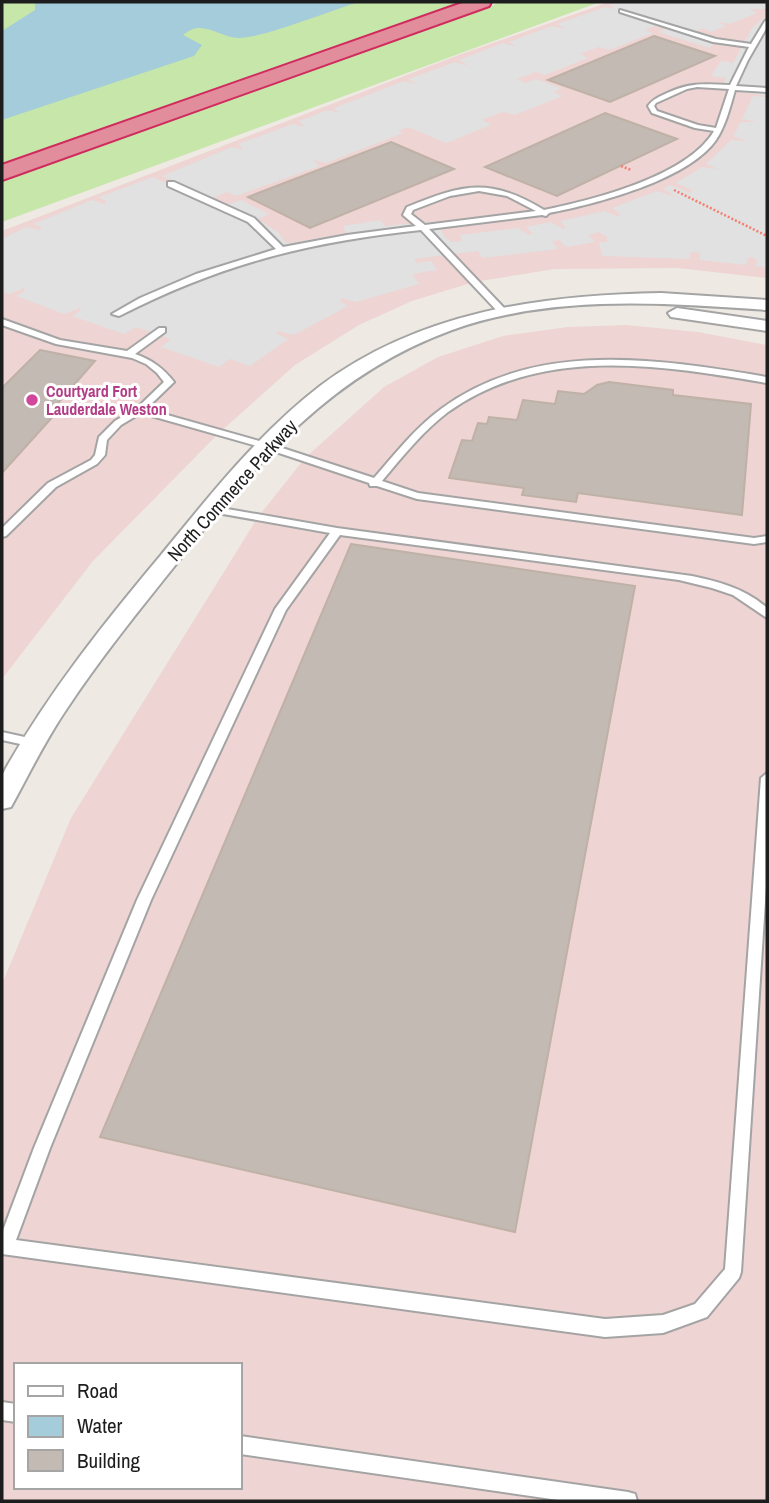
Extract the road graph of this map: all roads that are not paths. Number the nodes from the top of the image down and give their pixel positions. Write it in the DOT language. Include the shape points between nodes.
graph roads {
  1 [pos="482,2"];
  2 [pos="621,11"];
  3 [pos="767,22"];
  4 [pos="754,46"];
  5 [pos="733,87"];
  6 [pos="767,90"];
  7 [pos="719,130"];
  8 [pos="2,173"];
  9 [pos="171,184"];
  10 [pos="546,214"];
  11 [pos="425,229"];
  12 [pos="282,251"];
  13 [pos="558,303"];
  14 [pos="767,305"];
  15 [pos="502,311"];
  16 [pos="116,314"];
  17 [pos="2,322"];
  18 [pos="767,326"];
  19 [pos="162,330"];
  20 [pos="126,356"];
  21 [pos="767,380"];
  22 [pos="140,410"];
  23 [pos="267,446"];
  24 [pos="374,484"];
  25 [pos="210,509"];
  26 [pos="337,531"];
  27 [pos="2,534"];
  28 [pos="767,539"];
  29 [pos="767,614"];
  30 [pos="2,736"];
  31 [pos="34,743"];
  32 [pos="767,778"];
  33 [pos="2,800"];
  34 [pos="3,1246"];
  35 [pos="242,1445"];
  36 [pos="628,1501"];
  1 -- 8 [label="highway"];
  2 -- 4 [label="lane" via="715,41"];
  3 -- 4 [label="lane"];
  4 -- 5 [label="lane"];
  5 -- 6 [label="lane"];
  5 -- 7 [label="lane"];
  5 -- 7 [label="lane" via="685,87 650,106 654,112 697,127"];
  7 -- 10 [label="lane" via="701,153 652,180 598,202"];
  9 -- 12 [label="lane" via="251,220"];
  10 -- 11 [label="lane"];
  10 -- 11 [label="lane" via="499,191 469,187 410,209 407,215"];
  11 -- 12 [label="lane" via="345,237"];
  11 -- 15 [label="lane"];
  12 -- 16 [label="lane" via="194,278"];
  13 -- 14 [label="street, North Commerce Parkway" via="650,298"];
  13 -- 15 [label="street, North Commerce Parkway"];
  13 -- 18 [label="street, North Commerce Parkway" via="641,308"];
  15 -- 23 [label="street, North Commerce Parkway" via="459,322 383,353 323,393"];
  17 -- 20 [label="lane" via="60,342"];
  19 -- 20 [label="lane"];
  20 -- 22 [label="lane" via="149,363 169,382"];
  21 -- 24 [label="lane" via="616,362 559,366 520,375 445,410"];
  22 -- 23 [label="lane"];
  22 -- 27 [label="lane" via="103,439 94,462 52,485"];
  23 -- 24 [label="lane"];
  23 -- 25 [label="street, North Commerce Parkway"];
  24 -- 28 [label="lane" via="431,498 754,541"];
  25 -- 26 [label="lane"];
  25 -- 31 [label="street, North Commerce Parkway" via="133,602"];
  26 -- 29 [label="lane" via="679,577 750,597"];
  26 -- 34 [label="lane" via="281,609 144,900"];
  30 -- 31 [label="lane"];
  31 -- 33 [label="street, North Commerce Parkway"];
  32 -- 34 [label="lane" via="733,1272 701,1311 663,1324 605,1328"];
  35 -- 36 [label="lane"];
}
